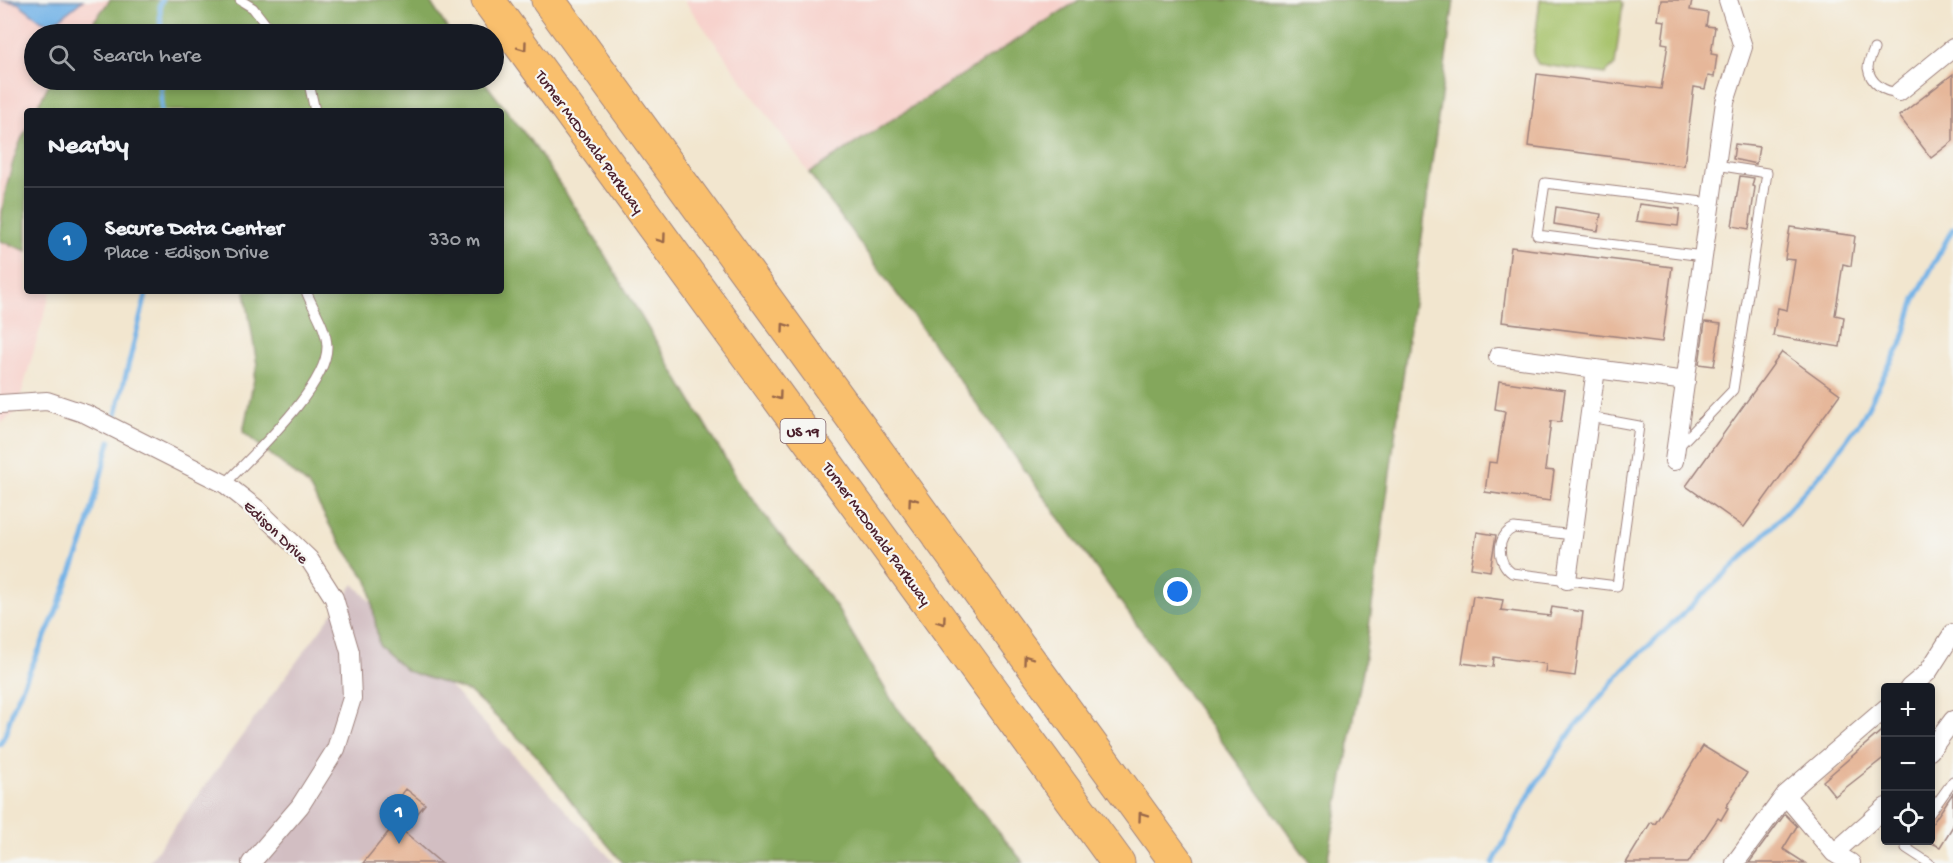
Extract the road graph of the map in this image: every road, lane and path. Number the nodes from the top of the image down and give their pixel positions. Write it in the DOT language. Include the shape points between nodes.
graph roads {
  1 [pos="240,0"];
  2 [pos="488,0"];
  3 [pos="548,0"];
  4 [pos="1728,0"];
  5 [pos="265,24"];
  6 [pos="1953,48"];
  7 [pos="1874,49"];
  8 [pos="310,90"];
  9 [pos="1899,92"];
  10 [pos="314,108"];
  11 [pos="1716,165"];
  12 [pos="1711,203"];
  13 [pos="1703,256"];
  14 [pos="308,294"];
  15 [pos="1498,356"];
  16 [pos="1596,369"];
  17 [pos="1686,381"];
  18 [pos="0,404"];
  19 [pos="1590,417"];
  20 [pos="1675,455"];
  21 [pos="225,484"];
  22 [pos="1573,535"];
  23 [pos="1567,580"];
  24 [pos="1953,633"];
  25 [pos="1914,683"];
  26 [pos="1881,712"];
  27 [pos="1953,720"];
  28 [pos="1935,745"];
  29 [pos="1953,781"];
  30 [pos="1785,795"];
  31 [pos="1935,806"];
  32 [pos="1881,811"];
  33 [pos="1908,845"];
  34 [pos="1834,853"];
  35 [pos="251,863"];
  36 [pos="1118,863"];
  37 [pos="1177,863"];
  38 [pos="1735,863"];
  39 [pos="1851,863"];
  40 [pos="1929,863"];
  1 -- 5 [label="lane" via="253,8"];
  2 -- 36 [label="highway, Turner McDonald Parkway / US 19, one-way"];
  37 -- 3 [label="highway, US 19, one-way"];
  4 -- 11 [label="street" via="1743,47 1725,102"];
  6 -- 9 [label="street"];
  7 -- 9 [label="lane" via="1868,66 1872,78 1881,88"];
  8 -- 10 [label="lane"];
  11 -- 12 [label="street"];
  11 -- 20 [label="lane" via="1767,173 1732,390"];
  12 -- 13 [label="street"];
  12 -- 13 [label="lane" via="1545,183 1537,235"];
  13 -- 17 [label="street"];
  14 -- 21 [label="lane" via="322,322 327,347 323,368 311,390"];
  15 -- 16 [label="street"];
  16 -- 17 [label="street"];
  16 -- 19 [label="street"];
  17 -- 20 [label="street"];
  18 -- 21 [label="street, Edison Drive" via="46,401 86,414"];
  19 -- 22 [label="street"];
  19 -- 23 [label="lane" via="1639,426 1617,586"];
  21 -- 35 [label="street, Edison Drive" via="258,509 309,559 334,598 350,652 352,698 336,749 300,806"];
  22 -- 23 [label="street"];
  22 -- 23 [label="lane" via="1514,528 1502,539 1501,562 1512,573"];
  24 -- 25 [label="street" via="1928,672"];
  26 -- 30 [label="street"];
  27 -- 28 [label="street"];
  29 -- 31 [label="lane"];
  30 -- 34 [label="street"];
  30 -- 38 [label="street"];
  32 -- 34 [label="street"];
  33 -- 40 [label="lane" via="1906,848"];
  34 -- 39 [label="street"];
}
